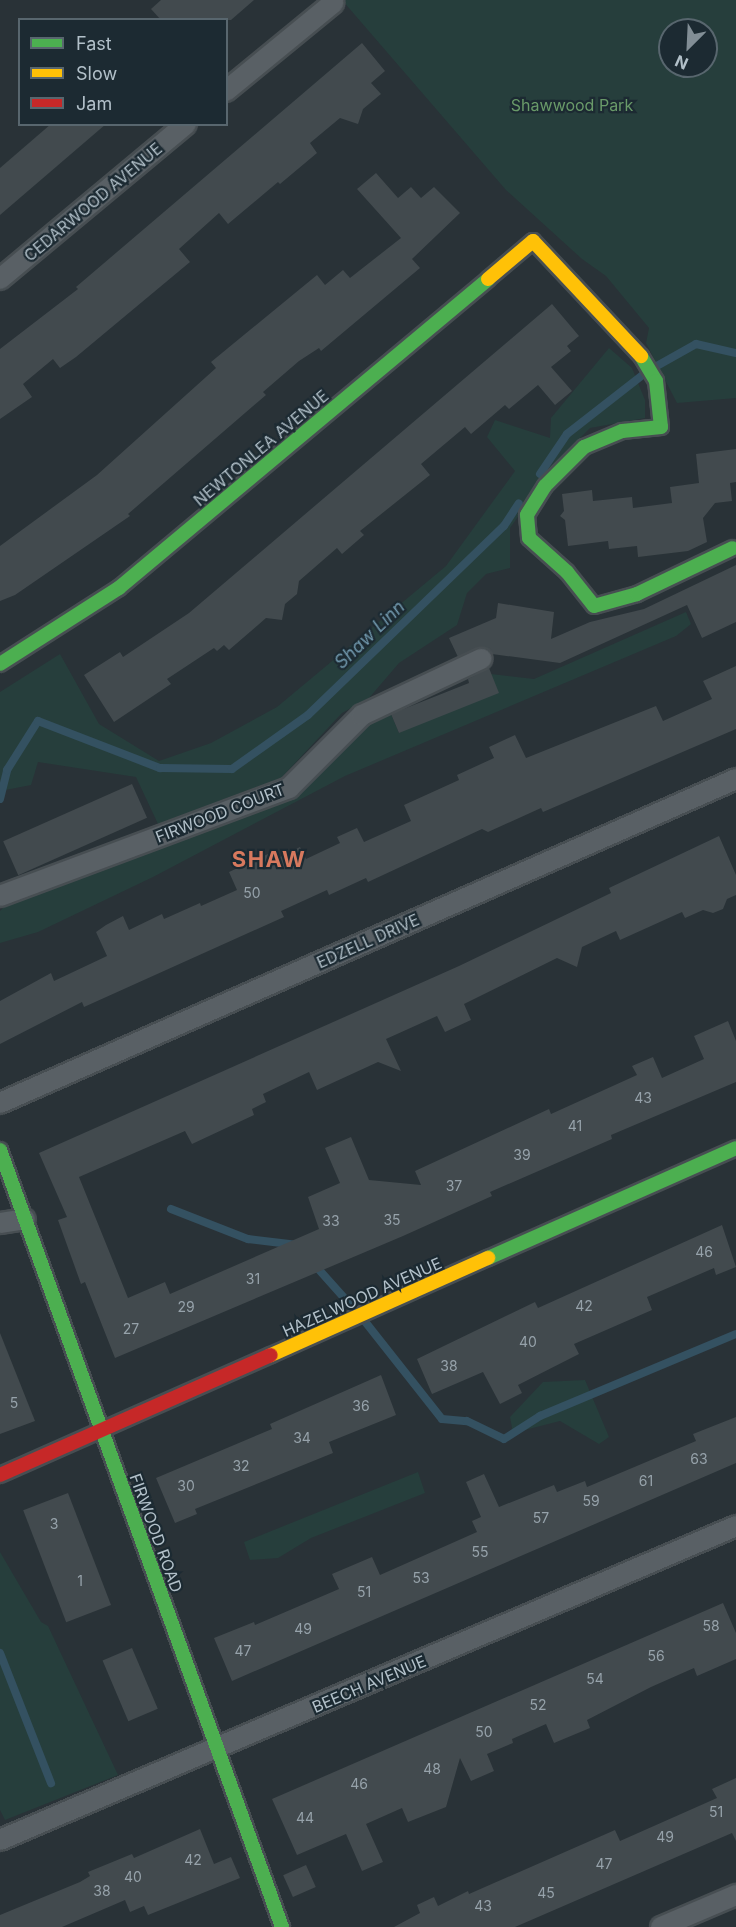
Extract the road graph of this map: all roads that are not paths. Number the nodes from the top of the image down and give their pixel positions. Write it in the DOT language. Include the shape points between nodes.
graph roads {
  1 [pos="333,3"];
  2 [pos="228,89"];
  3 [pos="184,126"];
  4 [pos="0,279"];
  5 [pos="733,548"];
  6 [pos="481,659"];
  7 [pos="0,664"];
  8 [pos="736,779"];
  9 [pos="0,896"];
  10 [pos="0,1103"];
  11 [pos="736,1148"];
  12 [pos="0,1150"];
  13 [pos="25,1219"];
  14 [pos="0,1223"];
  15 [pos="101,1431"];
  16 [pos="0,1475"];
  17 [pos="736,1526"];
  18 [pos="217,1749"];
  19 [pos="0,1840"];
  20 [pos="736,1895"];
  21 [pos="282,1927"];
  22 [pos="661,1927"];
  1 -- 2 [label="street"];
  3 -- 4 [label="street, CEDARWOOD AVENUE"];
  5 -- 7 [label="street, NEWTONLEA AVENUE" via="637,594 594,606 567,572 530,538 527,515 545,486 584,447 622,431 661,427 656,381 634,346 532,241 119,588"];
  6 -- 9 [label="street, FIRWOOD COURT" via="362,715 289,788"];
  8 -- 10 [label="street, EDZELL DRIVE"];
  11 -- 15 [label="street, HAZELWOOD AVENUE"];
  12 -- 13 [label="street, FIRWOOD ROAD"];
  13 -- 14 [label="street"];
  13 -- 15 [label="street, FIRWOOD ROAD"];
  15 -- 16 [label="street, HAZELWOOD AVENUE"];
  15 -- 18 [label="street, FIRWOOD ROAD"];
  17 -- 18 [label="street, BEECH AVENUE"];
  18 -- 19 [label="street, BEECH AVENUE"];
  18 -- 21 [label="street, FIRWOOD ROAD"];
  20 -- 22 [label="street"];
}
